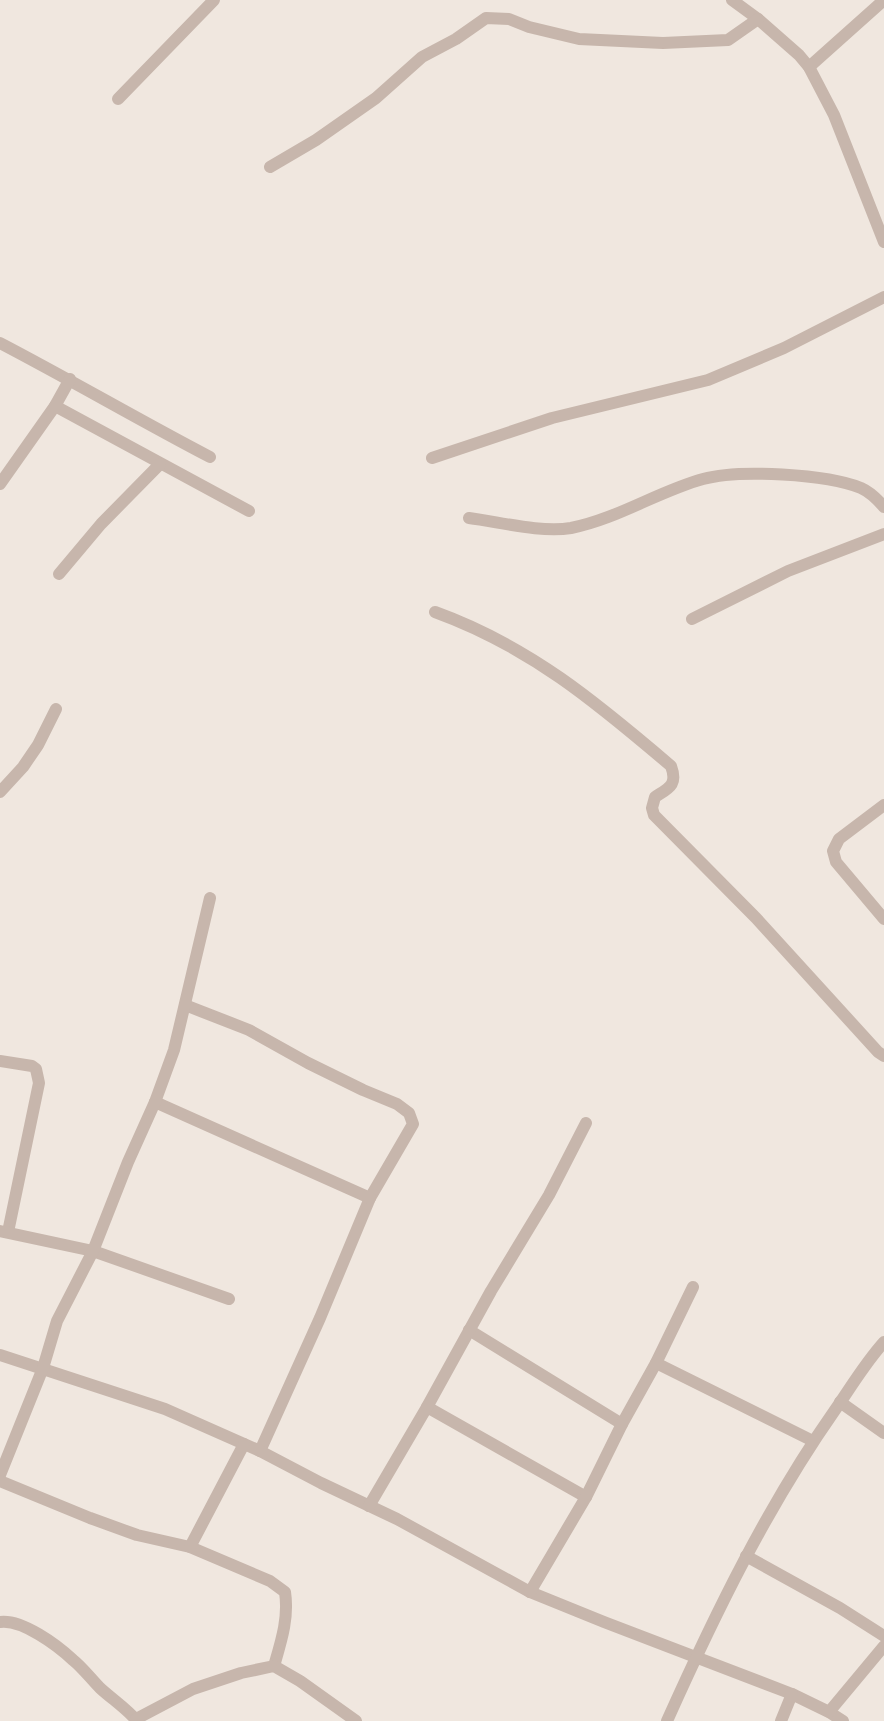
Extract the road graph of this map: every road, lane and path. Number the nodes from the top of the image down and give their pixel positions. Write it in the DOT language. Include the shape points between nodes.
graph roads {
  1 [pos="214,0"];
  2 [pos="732,0"];
  3 [pos="884,0"];
  4 [pos="758,19"];
  5 [pos="809,66"];
  6 [pos="118,100"];
  7 [pos="270,167"];
  8 [pos="884,242"];
  9 [pos="884,296"];
  10 [pos="0,343"];
  11 [pos="70,379"];
  12 [pos="55,406"];
  13 [pos="210,457"];
  14 [pos="432,458"];
  15 [pos="160,464"];
  16 [pos="0,484"];
  17 [pos="884,507"];
  18 [pos="249,510"];
  19 [pos="469,518"];
  20 [pos="884,534"];
  21 [pos="59,574"];
  22 [pos="435,612"];
  23 [pos="692,619"];
  24 [pos="56,708"];
  25 [pos="0,792"];
  26 [pos="884,805"];
  27 [pos="210,898"];
  28 [pos="884,919"];
  29 [pos="185,1004"];
  30 [pos="884,1056"];
  31 [pos="0,1061"];
  32 [pos="156,1102"];
  33 [pos="586,1123"];
  34 [pos="370,1198"];
  35 [pos="4,1232"];
  36 [pos="93,1251"];
  37 [pos="693,1287"];
  38 [pos="229,1299"];
  39 [pos="469,1330"];
  40 [pos="884,1342"];
  41 [pos="0,1355"];
  42 [pos="656,1363"];
  43 [pos="43,1368"];
  44 [pos="840,1402"];
  45 [pos="427,1407"];
  46 [pos="622,1424"];
  47 [pos="884,1433"];
  48 [pos="813,1441"];
  49 [pos="244,1444"];
  50 [pos="260,1451"];
  51 [pos="0,1475"];
  52 [pos="0,1481"];
  53 [pos="586,1497"];
  54 [pos="369,1506"];
  55 [pos="190,1547"];
  56 [pos="746,1556"];
  57 [pos="530,1592"];
  58 [pos="0,1622"];
  59 [pos="884,1636"];
  60 [pos="884,1646"];
  61 [pos="696,1657"];
  62 [pos="274,1666"];
  63 [pos="792,1694"];
  64 [pos="829,1712"];
  65 [pos="136,1720"];
  66 [pos="356,1721"];
  67 [pos="667,1721"];
  68 [pos="781,1721"];
  69 [pos="843,1721"];
  1 -- 6 [label="street"];
  2 -- 4 [label="street"];
  3 -- 5 [label="street"];
  4 -- 5 [label="street"];
  4 -- 7 [label="street" via="728,40 664,44 579,39 509,19 486,18 422,57 376,98"];
  5 -- 8 [label="street" via="834,115"];
  9 -- 14 [label="street" via="784,348 708,380 552,418"];
  10 -- 11 [label="street"];
  11 -- 12 [label="street"];
  11 -- 13 [label="street" via="140,421"];
  12 -- 15 [label="street"];
  12 -- 16 [label="street"];
  15 -- 18 [label="street"];
  15 -- 21 [label="street" via="101,524"];
  17 -- 19 [label="street" via="862,488 818,478 750,474 699,480 571,528 549,530"];
  20 -- 23 [label="street" via="788,571"];
  22 -- 30 [label="street" via="527,654 569,682 671,766 675,777 672,784 654,796 654,815 756,918"];
  24 -- 25 [label="street" via="38,745"];
  26 -- 28 [label="street" via="839,839 833,850 836,862"];
  27 -- 29 [label="street"];
  29 -- 32 [label="street" via="174,1050"];
  29 -- 34 [label="street" via="249,1030 409,1113 413,1124"];
  31 -- 35 [label="street" via="32,1066 39,1082"];
  32 -- 34 [label="street"];
  32 -- 36 [label="street"];
  33 -- 39 [label="street" via="549,1195"];
  34 -- 50 [label="street"];
  35 -- 36 [label="street"];
  36 -- 38 [label="street"];
  36 -- 43 [label="street" via="57,1321"];
  37 -- 42 [label="street"];
  39 -- 45 [label="street"];
  39 -- 46 [label="street"];
  40 -- 44 [label="street"];
  41 -- 43 [label="street"];
  42 -- 46 [label="street"];
  42 -- 48 [label="street"];
  43 -- 49 [label="street" via="165,1409"];
  43 -- 51 [label="street"];
  44 -- 47 [label="street"];
  44 -- 48 [label="street"];
  45 -- 53 [label="street"];
  45 -- 54 [label="street"];
  46 -- 53 [label="street"];
  48 -- 56 [label="street"];
  49 -- 50 [label="street"];
  49 -- 55 [label="street"];
  50 -- 54 [label="street"];
  52 -- 55 [label="street" via="137,1535"];
  53 -- 57 [label="street"];
  54 -- 57 [label="street"];
  55 -- 62 [label="street" via="270,1581 285,1592 286,1619"];
  56 -- 59 [label="street"];
  56 -- 61 [label="street"];
  57 -- 61 [label="street"];
  58 -- 65 [label="street" via="18,1623 34,1631 74,1660 90,1679"];
  60 -- 64 [label="street"];
  61 -- 63 [label="street"];
  61 -- 67 [label="street"];
  62 -- 65 [label="street" via="194,1688"];
  62 -- 66 [label="street"];
  63 -- 64 [label="street"];
  63 -- 68 [label="street"];
  64 -- 69 [label="street"];
}
